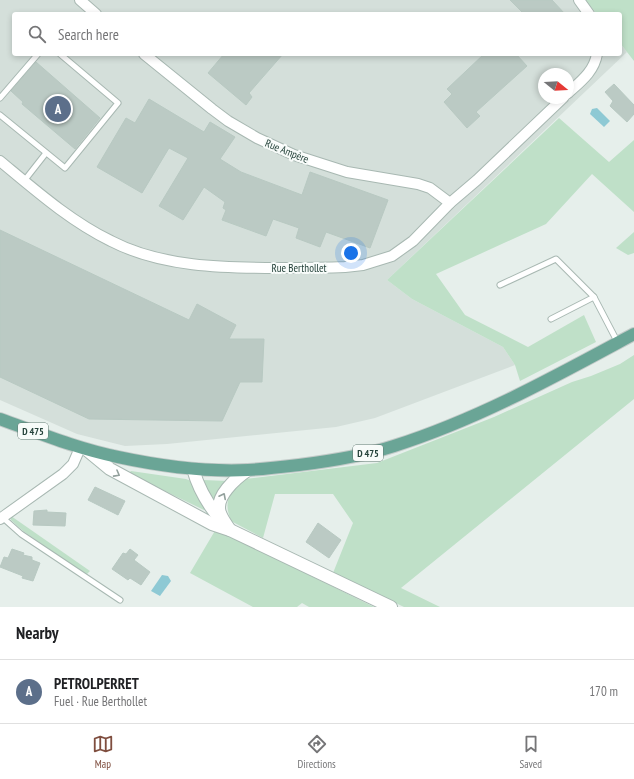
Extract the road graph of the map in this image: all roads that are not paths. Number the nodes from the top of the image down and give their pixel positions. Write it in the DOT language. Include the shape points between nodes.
graph roads {
  1 [pos="80,0"];
  2 [pos="578,0"];
  3 [pos="94,12"];
  4 [pos="587,12"];
  5 [pos="36,56"];
  6 [pos="62,56"];
  7 [pos="147,56"];
  8 [pos="596,56"];
  9 [pos="574,88"];
  10 [pos="0,98"];
  11 [pos="557,104"];
  12 [pos="1,118"];
  13 [pos="46,153"];
  14 [pos="0,161"];
  15 [pos="24,181"];
  16 [pos="450,203"];
  17 [pos="500,284"];
  18 [pos="594,297"];
  19 [pos="551,319"];
  20 [pos="634,334"];
  21 [pos="618,343"];
  22 [pos="0,419"];
  23 [pos="83,449"];
  24 [pos="193,469"];
  25 [pos="248,470"];
  26 [pos="1,518"];
  27 [pos="230,530"];
  28 [pos="120,600"];
  29 [pos="390,607"];
  1 -- 3 [label="street"];
  2 -- 4 [label="street"];
  5 -- 10 [label="lane"];
  6 -- 13 [label="lane" via="118,104 65,168"];
  7 -- 16 [label="street, Rue Ampère" via="223,117 263,141 307,160 347,172 418,184 430,188"];
  8 -- 9 [label="street" via="588,74"];
  11 -- 16 [label="street, Rue Berthollet"];
  12 -- 13 [label="lane"];
  13 -- 15 [label="lane"];
  14 -- 15 [label="street, Rue Berthollet"];
  15 -- 16 [label="street, Rue Berthollet" via="78,222 135,252 194,265 222,267 330,268 378,261 392,256 413,241"];
  17 -- 18 [label="lane" via="556,259"];
  18 -- 19 [label="lane"];
  18 -- 21 [label="lane"];
  20 -- 21 [label="main road, D 475"];
  21 -- 25 [label="main road, D 475" via="491,408 394,446 344,459"];
  22 -- 23 [label="main road, D 475"];
  23 -- 24 [label="main road, D 475"];
  23 -- 26 [label="street" via="63,474"];
  23 -- 27 [label="street, one-way" via="110,469 212,524"];
  24 -- 25 [label="main road, D 475"];
  24 -- 27 [label="street" via="207,501"];
  27 -- 25 [label="street, one-way" via="220,512 220,503 230,485"];
  26 -- 28 [label="lane"];
  27 -- 29 [label="street"];
}
